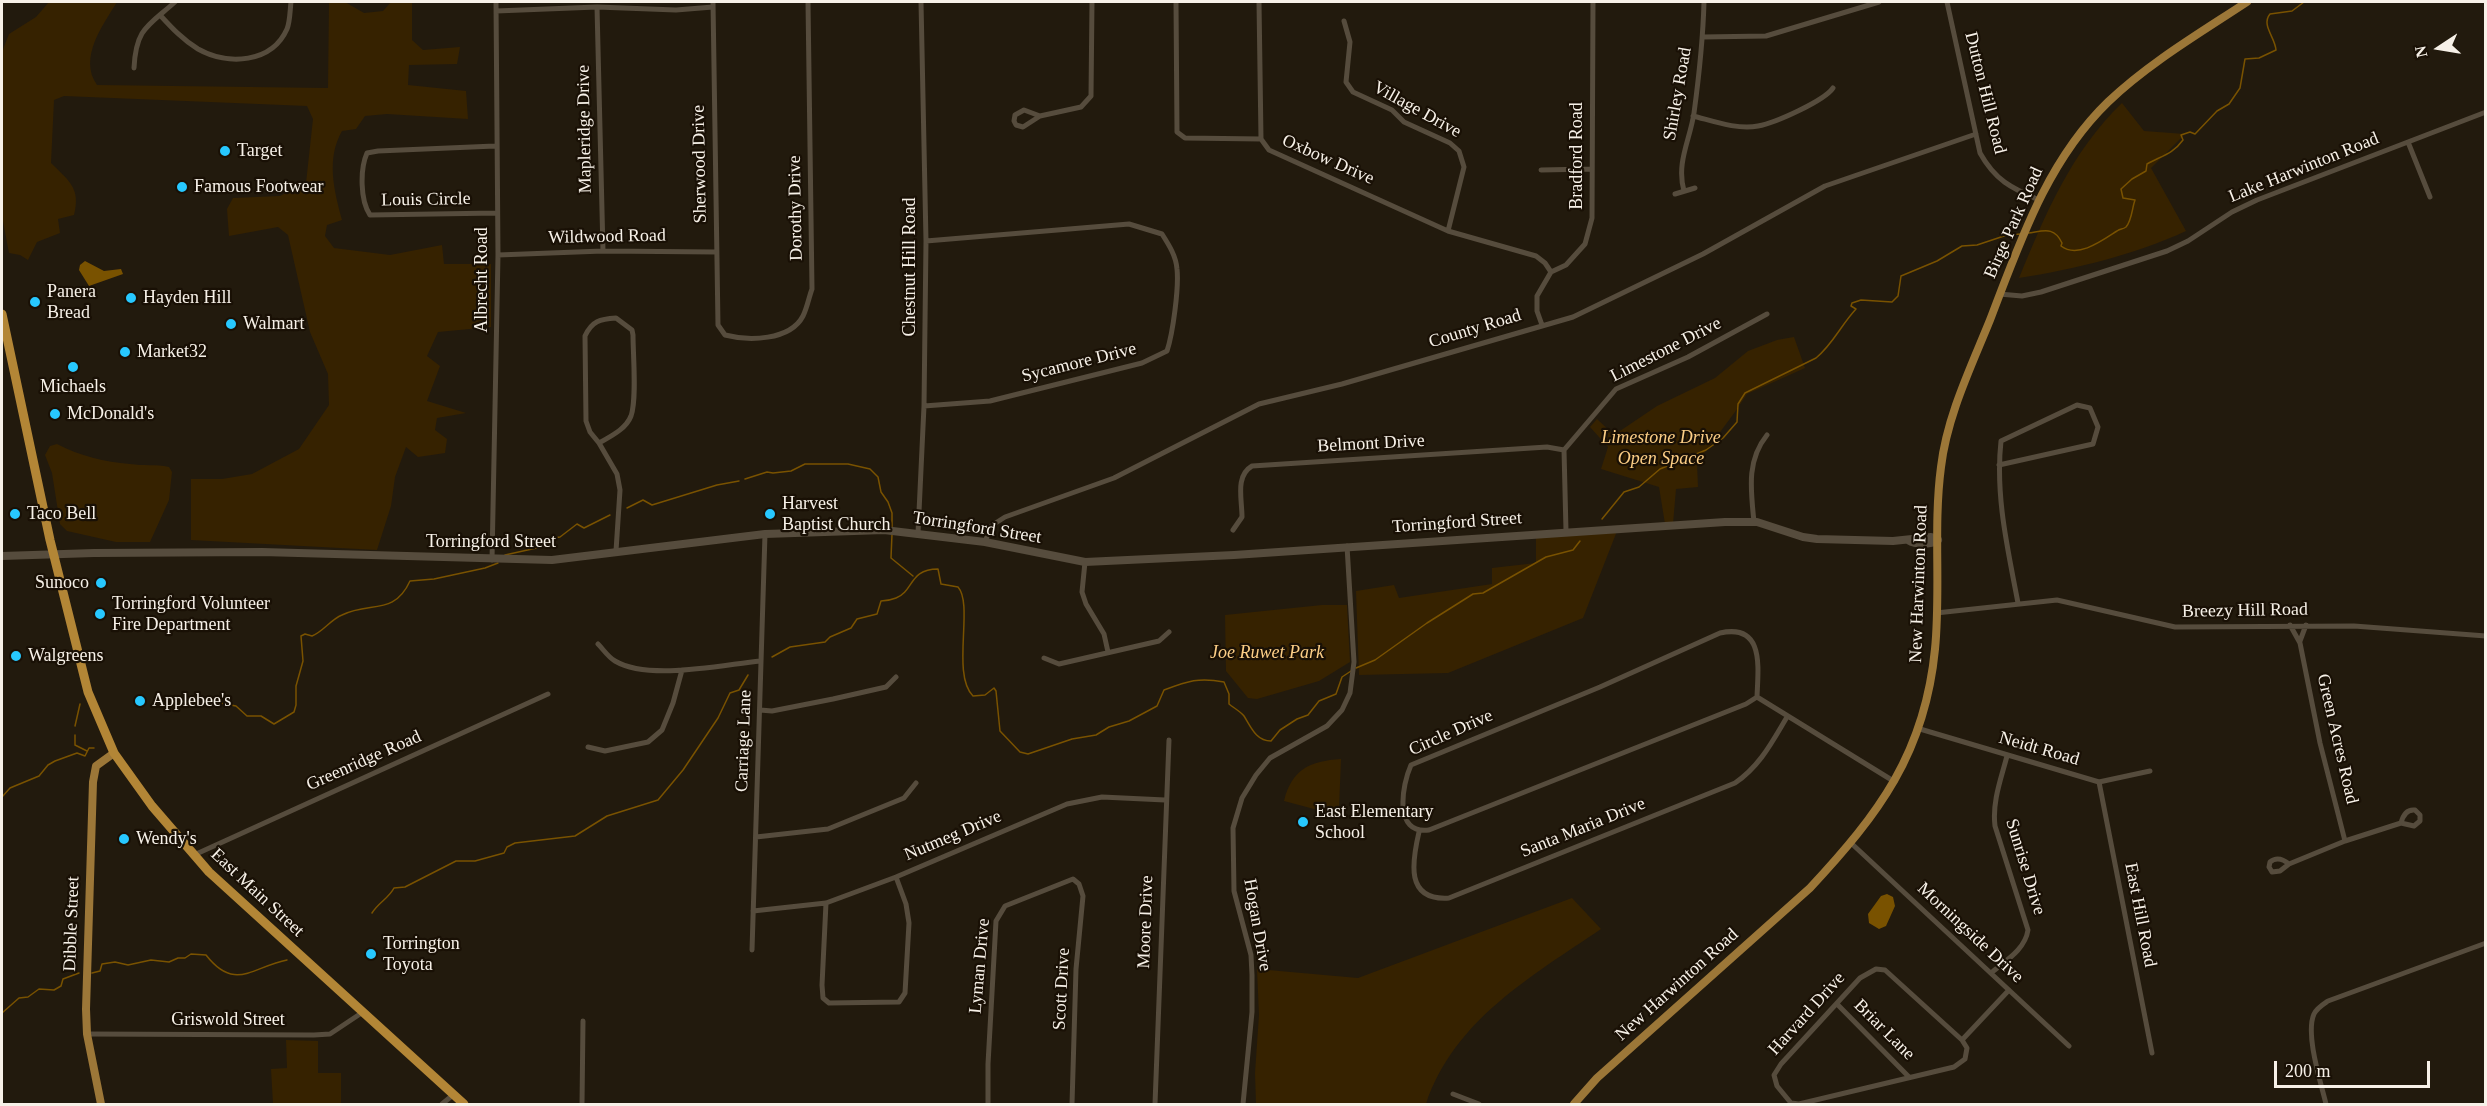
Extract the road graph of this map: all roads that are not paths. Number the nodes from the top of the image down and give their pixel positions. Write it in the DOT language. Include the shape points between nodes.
graph roads {
  1 [pos="175,2"];
  2 [pos="291,2"];
  3 [pos="496,2"];
  4 [pos="808,2"];
  5 [pos="921,2"];
  6 [pos="1092,2"];
  7 [pos="1176,2"];
  8 [pos="1259,2"];
  9 [pos="1593,2"];
  10 [pos="1704,2"];
  11 [pos="1879,2"];
  12 [pos="1947,2"];
  13 [pos="2247,2"];
  14 [pos="713,4"];
  15 [pos="597,7"];
  16 [pos="496,11"];
  17 [pos="160,15"];
  18 [pos="1344,21"];
  19 [pos="1703,37"];
  20 [pos="134,68"];
  21 [pos="1833,88"];
  22 [pos="2486,112"];
  23 [pos="1040,116"];
  24 [pos="1693,116"];
  25 [pos="1976,134"];
  26 [pos="1261,138"];
  27 [pos="2408,142"];
  28 [pos="495,146"];
  29 [pos="1591,169"];
  30 [pos="1541,170"];
  31 [pos="1695,188"];
  32 [pos="1684,191"];
  33 [pos="1675,194"];
  34 [pos="2430,197"];
  35 [pos="2039,200"];
  36 [pos="497,213"];
  37 [pos="1448,231"];
  38 [pos="926,241"];
  39 [pos="603,251"];
  40 [pos="716,252"];
  41 [pos="498,255"];
  42 [pos="1551,272"];
  43 [pos="1999,294"];
  44 [pos="2,314"];
  45 [pos="1767,314"];
  46 [pos="718,325"];
  47 [pos="1542,325"];
  48 [pos="924,406"];
  49 [pos="1767,435"];
  50 [pos="600,443"];
  51 [pos="1564,450"];
  52 [pos="1999,465"];
  53 [pos="1754,522"];
  54 [pos="1233,530"];
  55 [pos="1566,531"];
  56 [pos="918,533"];
  57 [pos="765,534"];
  58 [pos="1938,540"];
  59 [pos="985,542"];
  60 [pos="1347,546"];
  61 [pos="616,551"];
  62 [pos="53,554"];
  63 [pos="2,556"];
  64 [pos="498,560"];
  65 [pos="1085,562"];
  66 [pos="2018,603"];
  67 [pos="1936,613"];
  68 [pos="2290,625"];
  69 [pos="2306,625"];
  70 [pos="1169,632"];
  71 [pos="2486,636"];
  72 [pos="2300,643"];
  73 [pos="598,644"];
  74 [pos="1108,652"];
  75 [pos="1044,658"];
  76 [pos="760,661"];
  77 [pos="682,670"];
  78 [pos="896,677"];
  79 [pos="548,694"];
  80 [pos="1757,697"];
  81 [pos="760,710"];
  82 [pos="1787,717"];
  83 [pos="1920,729"];
  84 [pos="1168,740"];
  85 [pos="588,747"];
  86 [pos="114,753"];
  87 [pos="2007,756"];
  88 [pos="2151,771"];
  89 [pos="1895,782"];
  90 [pos="2099,782"];
  91 [pos="915,783"];
  92 [pos="1166,800"];
  93 [pos="2401,823"];
  94 [pos="1419,832"];
  95 [pos="756,837"];
  96 [pos="2345,841"];
  97 [pos="1851,843"];
  98 [pos="193,855"];
  99 [pos="2289,864"];
  100 [pos="896,876"];
  101 [pos="1073,879"];
  102 [pos="826,903"];
  103 [pos="753,911"];
  104 [pos="2486,943"];
  105 [pos="752,950"];
  106 [pos="1991,974"];
  107 [pos="2009,990"];
  108 [pos="1837,1004"];
  109 [pos="363,1012"];
  110 [pos="583,1021"];
  111 [pos="87,1034"];
  112 [pos="1962,1040"];
  113 [pos="2069,1046"];
  114 [pos="2152,1053"];
  115 [pos="1909,1077"];
  116 [pos="1453,1094"];
  117 [pos="453,1095"];
  118 [pos="101,1104"];
  119 [pos="442,1104"];
  120 [pos="464,1104"];
  121 [pos="582,1104"];
  122 [pos="988,1104"];
  123 [pos="1072,1104"];
  124 [pos="1155,1104"];
  125 [pos="1243,1104"];
  126 [pos="1479,1104"];
  127 [pos="1574,1104"];
  128 [pos="2326,1104"];
  1 -- 17 [label="street"];
  2 -- 17 [label="street" via="287,29 271,51 251,59 228,59 200,50"];
  3 -- 16 [label="street, Albrecht Road"];
  4 -- 46 [label="street, Dorothy Drive" via="812,289 803,317 777,336 734,337 725,335"];
  5 -- 38 [label="street, Chestnut Hill Road"];
  6 -- 23 [label="street" via="1091,96 1081,107"];
  7 -- 26 [label="street, Oxbow Drive" via="1177,132 1185,138"];
  8 -- 26 [label="street"];
  9 -- 29 [label="street, Bradford Road"];
  10 -- 19 [label="street, Shirley Road"];
  11 -- 19 [label="street" via="1766,36"];
  12 -- 25 [label="street, Dutton Hill Road"];
  13 -- 35 [label="main road, Birge Park Road" via="2138,77 2108,103 2070,147"];
  14 -- 15 [label="street" via="676,9"];
  14 -- 40 [label="street, Sherwood Drive"];
  15 -- 16 [label="street"];
  15 -- 39 [label="street, Mapleridge Drive"];
  16 -- 28 [label="street, Albrecht Road"];
  17 -- 20 [label="street" via="140,34"];
  18 -- 37 [label="street, Village Drive" via="1350,42 1346,82 1353,92 1392,110 1404,122 1460,151 1464,166"];
  19 -- 24 [label="street, Shirley Road"];
  21 -- 24 [label="street" via="1820,101 1759,126 1738,126"];
  22 -- 27 [label="street, Lake Harwinton Road"];
  23 -- 23 [label="street" via="1024,110 1019,111 1014,121 1023,127"];
  24 -- 32 [label="street, Shirley Road" via="1682,156"];
  25 -- 35 [label="street, Dutton Hill Road" via="1980,153 1991,172 2012,188"];
  25 -- 47 [label="street, County Road" via="1826,186 1694,258 1573,317"];
  26 -- 37 [label="street, Oxbow Drive" via="1269,150"];
  27 -- 34 [label="street"];
  27 -- 43 [label="street, Lake Harwinton Road" via="2257,200 2163,253 2041,292 2022,296"];
  28 -- 36 [label="street, Albrecht Road"];
  28 -- 36 [label="street, Louis Circle" via="378,151 367,153 363,164 365,208 370,215"];
  29 -- 30 [label="street"];
  29 -- 42 [label="street, Bradford Road" via="1592,218 1585,244 1566,265"];
  31 -- 32 [label="street"];
  32 -- 33 [label="street"];
  35 -- 43 [label="main road, Birge Park Road"];
  36 -- 41 [label="street, Albrecht Road"];
  37 -- 42 [label="street, Oxbow Drive" via="1536,256"];
  38 -- 48 [label="street, Chestnut Hill Road"];
  38 -- 48 [label="street, Sycamore Drive" via="1129,224 1162,234 1172,249 1177,270 1172,337 1167,351 1155,358 990,401"];
  39 -- 40 [label="street, Wildwood Road"];
  39 -- 41 [label="street, Wildwood Road"];
  40 -- 46 [label="street, Sherwood Drive"];
  41 -- 64 [label="street, Albrecht Road"];
  42 -- 47 [label="street, Bradford Road" via="1537,296"];
  43 -- 58 [label="main road, New Harwinton Road" via="1950,423 1941,467"];
  44 -- 62 [label="highway, East Main Street"];
  45 -- 51 [label="street, Limestone Drive" via="1688,357 1616,389"];
  47 -- 59 [label="street, County Road" via="1342,384 1259,404 1114,478 1005,517 991,526"];
  48 -- 56 [label="street, Chestnut Hill Road"];
  49 -- 53 [label="street" via="1760,443 1750,479"];
  50 -- 50 [label="street" via="586,421 585,336 590,325 615,318 632,330 633,405 631,417 621,430"];
  50 -- 61 [label="street" via="617,474 620,490"];
  51 -- 54 [label="street, Belmont Drive" via="1547,447 1252,465 1241,479 1242,517"];
  51 -- 55 [label="street"];
  52 -- 52 [label="street" via="2001,441 2077,405 2090,408 2098,427 2093,444"];
  52 -- 66 [label="street"];
  53 -- 55 [label="main road, Torringford Street"];
  53 -- 58 [label="main road, Torringford Street" via="1807,538"];
  55 -- 60 [label="main road, Torringford Street"];
  56 -- 57 [label="main road, Torringford Street" via="891,530"];
  56 -- 59 [label="main road, Torringford Street"];
  57 -- 61 [label="main road, Torringford Street"];
  57 -- 76 [label="street, Carriage Lane"];
  58 -- 67 [label="main road, New Harwinton Road"];
  59 -- 65 [label="main road, Torringford Street"];
  60 -- 65 [label="main road, Torringford Street"];
  60 -- 125 [label="street, Hogan Drive" via="1354,662 1350,693 1342,710 1327,726 1279,752 1263,766 1242,798 1233,828 1234,891 1251,955 1252,1012"];
  61 -- 64 [label="main road, Torringford Street" via="552,560"];
  62 -- 63 [label="main road, Torringford Street"];
  62 -- 64 [label="main road, Torringford Street" via="262,552"];
  62 -- 86 [label="highway, East Main Street" via="88,692"];
  65 -- 74 [label="street" via="1082,592 1104,634"];
  66 -- 67 [label="street, Breezy Hill Road"];
  66 -- 68 [label="street, Breezy Hill Road" via="2073,602 2175,627"];
  67 -- 83 [label="main road, New Harwinton Road" via="1931,680"];
  68 -- 69 [label="street, Breezy Hill Road"];
  68 -- 72 [label="street, Green Acres Road"];
  69 -- 71 [label="street, Breezy Hill Road"];
  69 -- 72 [label="street, Green Acres Road"];
  70 -- 74 [label="street" via="1159,641"];
  72 -- 96 [label="street, Green Acres Road"];
  73 -- 77 [label="street" via="614,660 644,669"];
  74 -- 75 [label="street" via="1059,664"];
  76 -- 77 [label="street"];
  76 -- 81 [label="street, Carriage Lane"];
  77 -- 85 [label="street" via="662,730 648,742 605,751"];
  78 -- 81 [label="street" via="886,687 772,711"];
  79 -- 98 [label="street, Greenridge Road"];
  80 -- 82 [label="street"];
  80 -- 94 [label="street"];
  80 -- 94 [label="street, Circle Drive" via="1758,664 1752,641 1741,632 1720,633 1411,765 1404,780 1403,803 1405,818"];
  81 -- 95 [label="street, Carriage Lane"];
  82 -- 89 [label="street"];
  82 -- 94 [label="street, Santa Maria Drive" via="1766,754 1735,783 1449,898 1426,895 1417,885 1414,873"];
  83 -- 87 [label="street, Neidt Road"];
  83 -- 89 [label="main road, New Harwinton Road"];
  84 -- 92 [label="street, Moore Drive"];
  86 -- 98 [label="highway, East Main Street"];
  86 -- 111 [label="main road, Dibble Street" via="101,761 94,772"];
  87 -- 90 [label="street, Neidt Road"];
  87 -- 106 [label="street, Sunrise Drive" via="1994,816 2028,930 2018,951"];
  88 -- 90 [label="street, Neidt Road"];
  89 -- 97 [label="main road, New Harwinton Road"];
  90 -- 114 [label="street, East Hill Road"];
  91 -- 95 [label="street" via="904,798 828,829"];
  92 -- 100 [label="street, Nutmeg Drive" via="1102,797 1067,804"];
  92 -- 124 [label="street, Moore Drive"];
  93 -- 96 [label="street"];
  95 -- 103 [label="street, Carriage Lane"];
  96 -- 99 [label="street"];
  97 -- 106 [label="street, Morningside Drive"];
  97 -- 127 [label="main road, New Harwinton Road" via="1810,888"];
  98 -- 109 [label="highway, East Main Street"];
  100 -- 102 [label="street, Nutmeg Drive"];
  100 -- 102 [label="street" via="909,923 905,993 899,1002 829,1004 823,998"];
  101 -- 122 [label="street, Lyman Drive" via="1005,906 996,921"];
  101 -- 123 [label="street, Scott Drive" via="1083,896 1076,969"];
  102 -- 103 [label="street, Nutmeg Drive"];
  103 -- 105 [label="street, Carriage Lane"];
  104 -- 128 [label="street" via="2328,1001 2319,1008 2311,1032"];
  106 -- 107 [label="street, Morningside Drive"];
  107 -- 112 [label="street"];
  107 -- 113 [label="street, Morningside Drive"];
  108 -- 112 [label="street, Harvard Drive" via="1868,971 1885,970"];
  108 -- 115 [label="street, Briar Lane"];
  108 -- 115 [label="street, Harvard Drive" via="1774,1075 1777,1086 1791,1103"];
  109 -- 111 [label="street, Griswold Street" via="330,1034"];
  109 -- 117 [label="highway, East Main Street"];
  110 -- 121 [label="street"];
  111 -- 118 [label="main road, Dibble Street"];
  112 -- 115 [label="street, Harvard Drive" via="1967,1048 1965,1059 1954,1067"];
  116 -- 126 [label="street"];
  117 -- 119 [label="street"];
  117 -- 120 [label="highway, East Main Street"];
}
